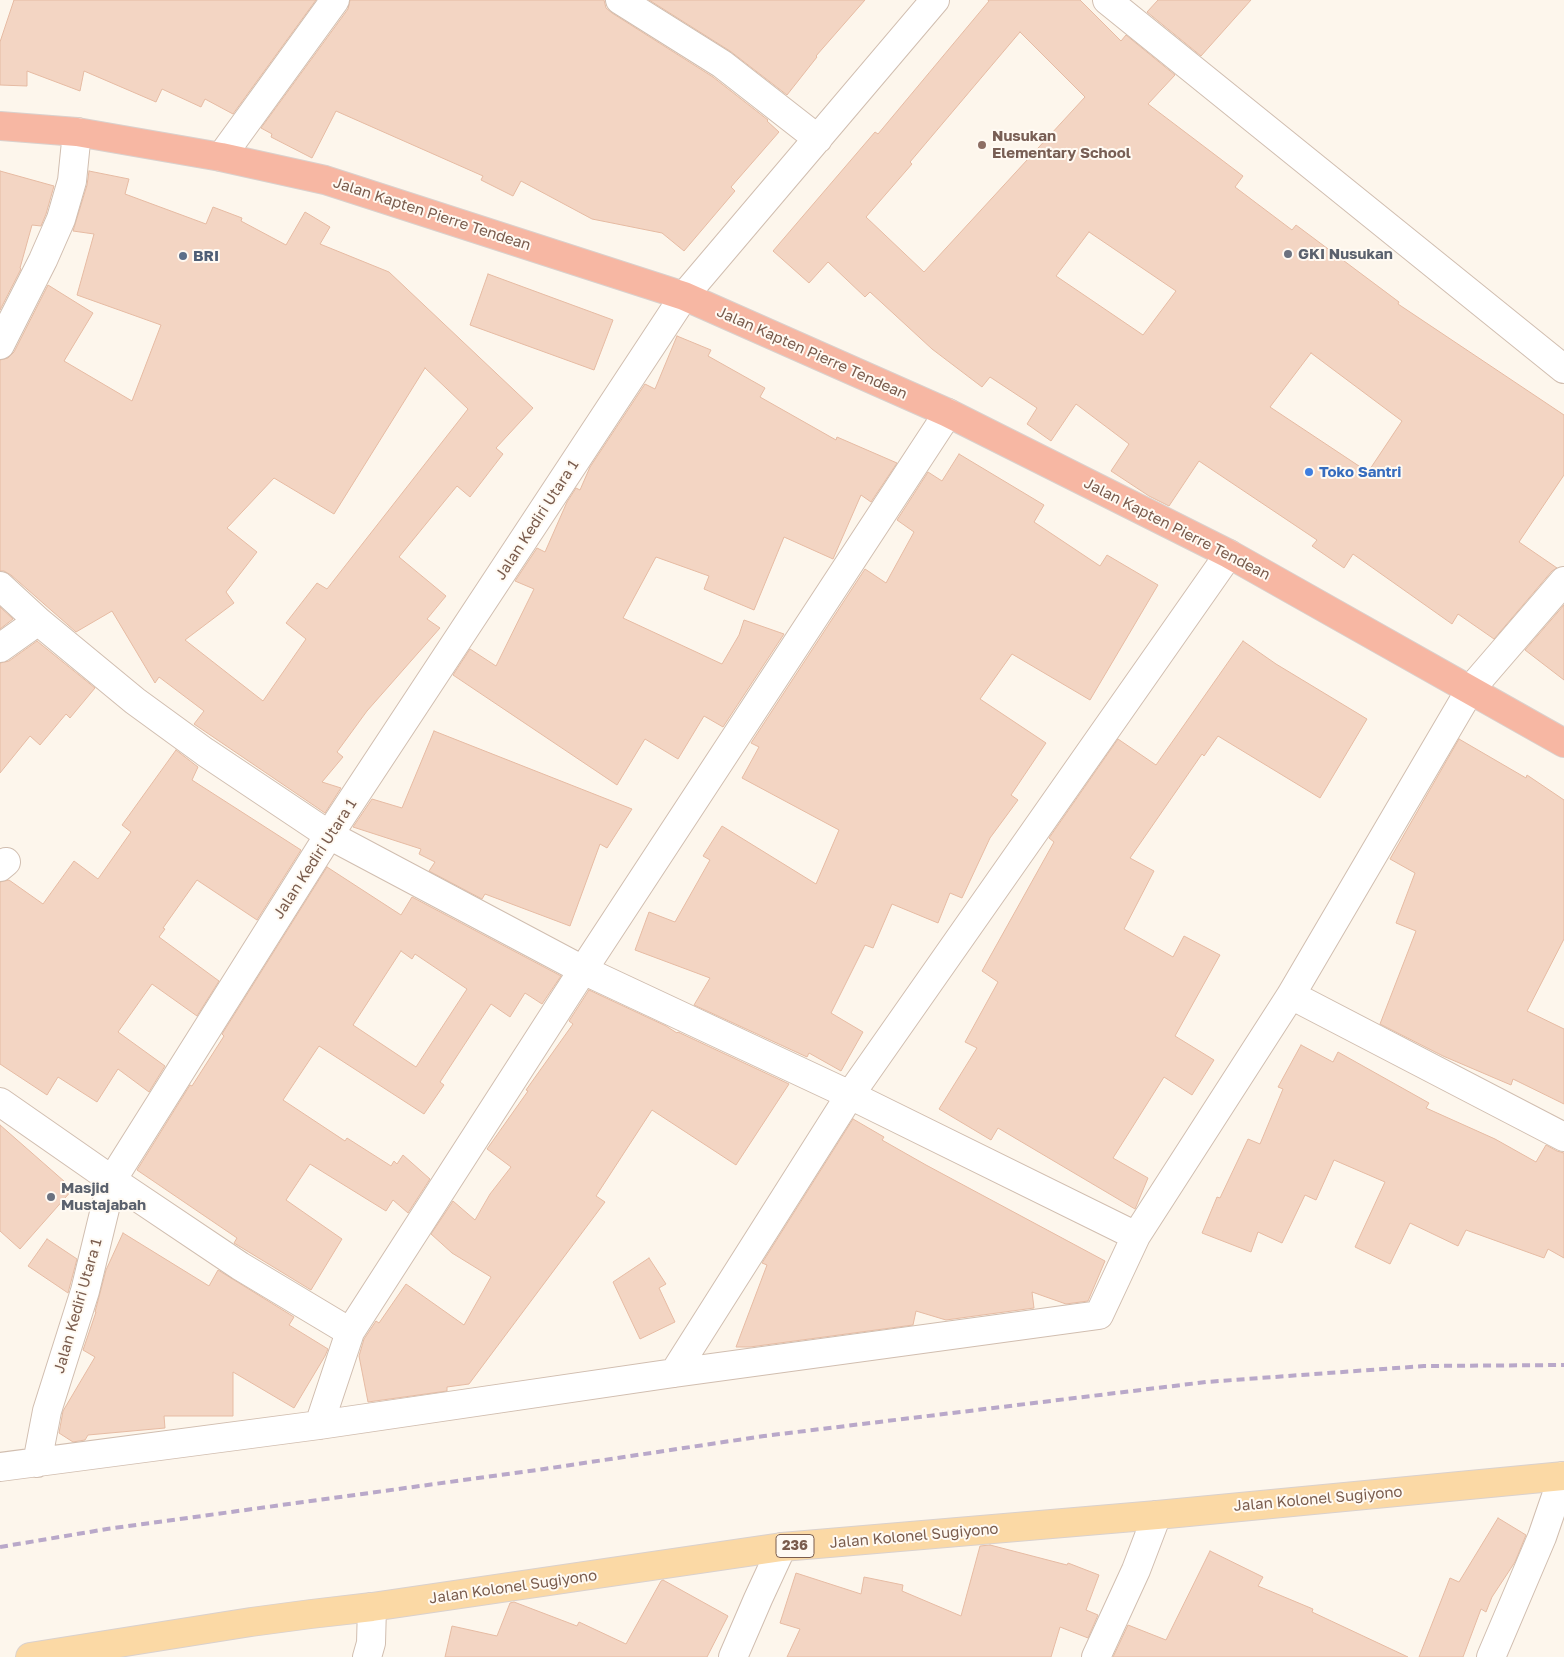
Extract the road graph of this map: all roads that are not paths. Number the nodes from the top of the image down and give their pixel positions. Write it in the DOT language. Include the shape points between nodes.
graph roads {
  1 [pos="335,0"];
  2 [pos="620,0"];
  3 [pos="935,0"];
  4 [pos="1107,0"];
  5 [pos="0,126"];
  6 [pos="77,132"];
  7 [pos="818,139"];
  8 [pos="221,157"];
  9 [pos="684,296"];
  10 [pos="0,345"];
  11 [pos="1564,370"];
  12 [pos="948,413"];
  13 [pos="1229,554"];
  14 [pos="1564,581"];
  15 [pos="0,586"];
  16 [pos="38,620"];
  17 [pos="0,648"];
  18 [pos="1470,690"];
  19 [pos="1564,743"];
  20 [pos="329,835"];
  21 [pos="583,970"];
  22 [pos="1291,994"];
  23 [pos="850,1095"];
  24 [pos="0,1102"];
  25 [pos="1564,1137"];
  26 [pos="112,1180"];
  27 [pos="1136,1236"];
  28 [pos="350,1332"];
  29 [pos="674,1373"];
  30 [pos="319,1425"];
  31 [pos="37,1463"];
  32 [pos="0,1467"];
  33 [pos="1564,1476"];
  34 [pos="1157,1514"];
  35 [pos="782,1547"];
  36 [pos="372,1607"];
  37 [pos="30,1657"];
  38 [pos="368,1657"];
  39 [pos="733,1657"];
  40 [pos="1096,1657"];
  41 [pos="1491,1657"];
  1 -- 8 [label="street"];
  2 -- 7 [label="street" via="722,64"];
  3 -- 7 [label="street, Jalan Kediri Utara 1"];
  4 -- 11 [label="street"];
  5 -- 6 [label="highway, Jalan Kapten Pierre Tendean"];
  6 -- 8 [label="highway, Jalan Kapten Pierre Tendean"];
  6 -- 10 [label="street" via="72,181 61,219"];
  7 -- 9 [label="street, Jalan Kediri Utara 1"];
  8 -- 9 [label="highway, Jalan Kapten Pierre Tendean" via="326,180"];
  9 -- 12 [label="highway, Jalan Kapten Pierre Tendean"];
  9 -- 20 [label="street, Jalan Kediri Utara 1"];
  12 -- 13 [label="highway, Jalan Kapten Pierre Tendean"];
  12 -- 21 [label="street"];
  13 -- 18 [label="highway, Jalan Kapten Pierre Tendean"];
  13 -- 23 [label="street"];
  14 -- 18 [label="street"];
  15 -- 16 [label="street"];
  16 -- 17 [label="street"];
  16 -- 20 [label="street" via="205,752"];
  18 -- 19 [label="highway, Jalan Kapten Pierre Tendean"];
  18 -- 22 [label="street"];
  20 -- 21 [label="street"];
  20 -- 26 [label="street, Jalan Kediri Utara 1"];
  21 -- 23 [label="street"];
  21 -- 28 [label="street"];
  22 -- 25 [label="street"];
  22 -- 27 [label="street"];
  23 -- 27 [label="street"];
  23 -- 29 [label="street"];
  24 -- 26 [label="street"];
  26 -- 28 [label="street" via="240,1266"];
  26 -- 31 [label="street, Jalan Kediri Utara 1" via="85,1291 47,1412"];
  27 -- 29 [label="street" via="1099,1315"];
  28 -- 30 [label="street"];
  29 -- 30 [label="street"];
  30 -- 31 [label="street"];
  31 -- 32 [label="street"];
  33 -- 34 [label="main road, Jalan Kolonel Sugiyono / 236"];
  33 -- 41 [label="street"];
  34 -- 35 [label="main road, Jalan Kolonel Sugiyono / 236"];
  34 -- 40 [label="street" via="1136,1570"];
  35 -- 36 [label="main road, Jalan Kolonel Sugiyono / 236"];
  35 -- 39 [label="street"];
  36 -- 37 [label="main road, Jalan Kolonel Sugiyono / 236" via="251,1622"];
  36 -- 38 [label="street"];
}
